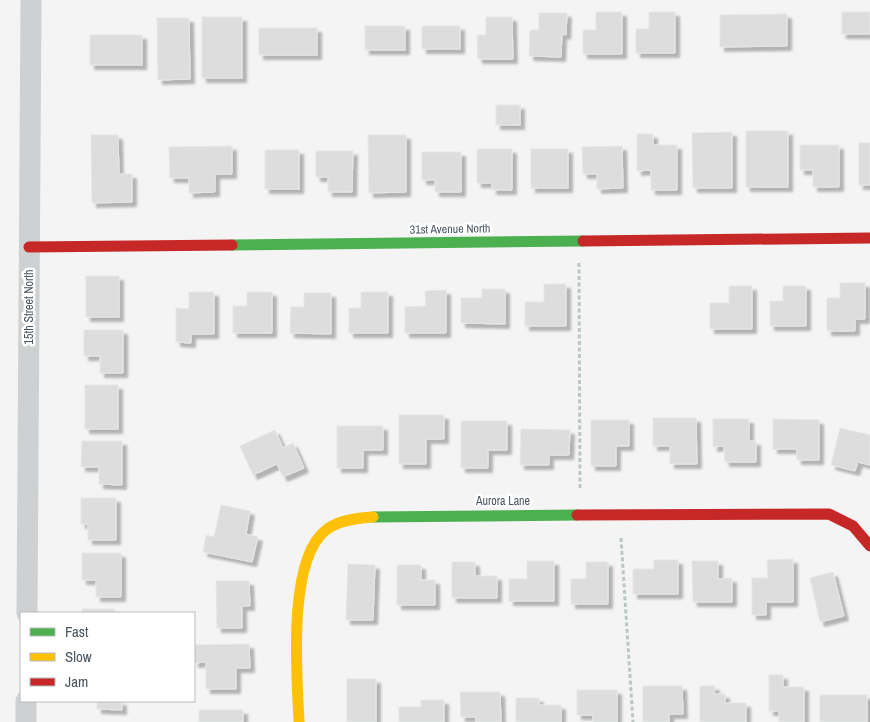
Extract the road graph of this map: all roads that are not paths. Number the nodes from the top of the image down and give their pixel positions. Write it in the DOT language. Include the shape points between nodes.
graph roads {
  1 [pos="31,0"];
  2 [pos="870,238"];
  3 [pos="29,247"];
  4 [pos="870,546"];
  5 [pos="27,612"];
  6 [pos="26,702"];
  7 [pos="26,722"];
  8 [pos="299,722"];
  1 -- 3 [label="street, 15th Street North"];
  2 -- 3 [label="street, 31st Avenue North"];
  3 -- 5 [label="street, 15th Street North"];
  4 -- 8 [label="street, Aurora Lane" via="853,526 829,514 392,515 345,521 324,531 308,554 301,578 298,610"];
  6 -- 7 [label="street"];
}
